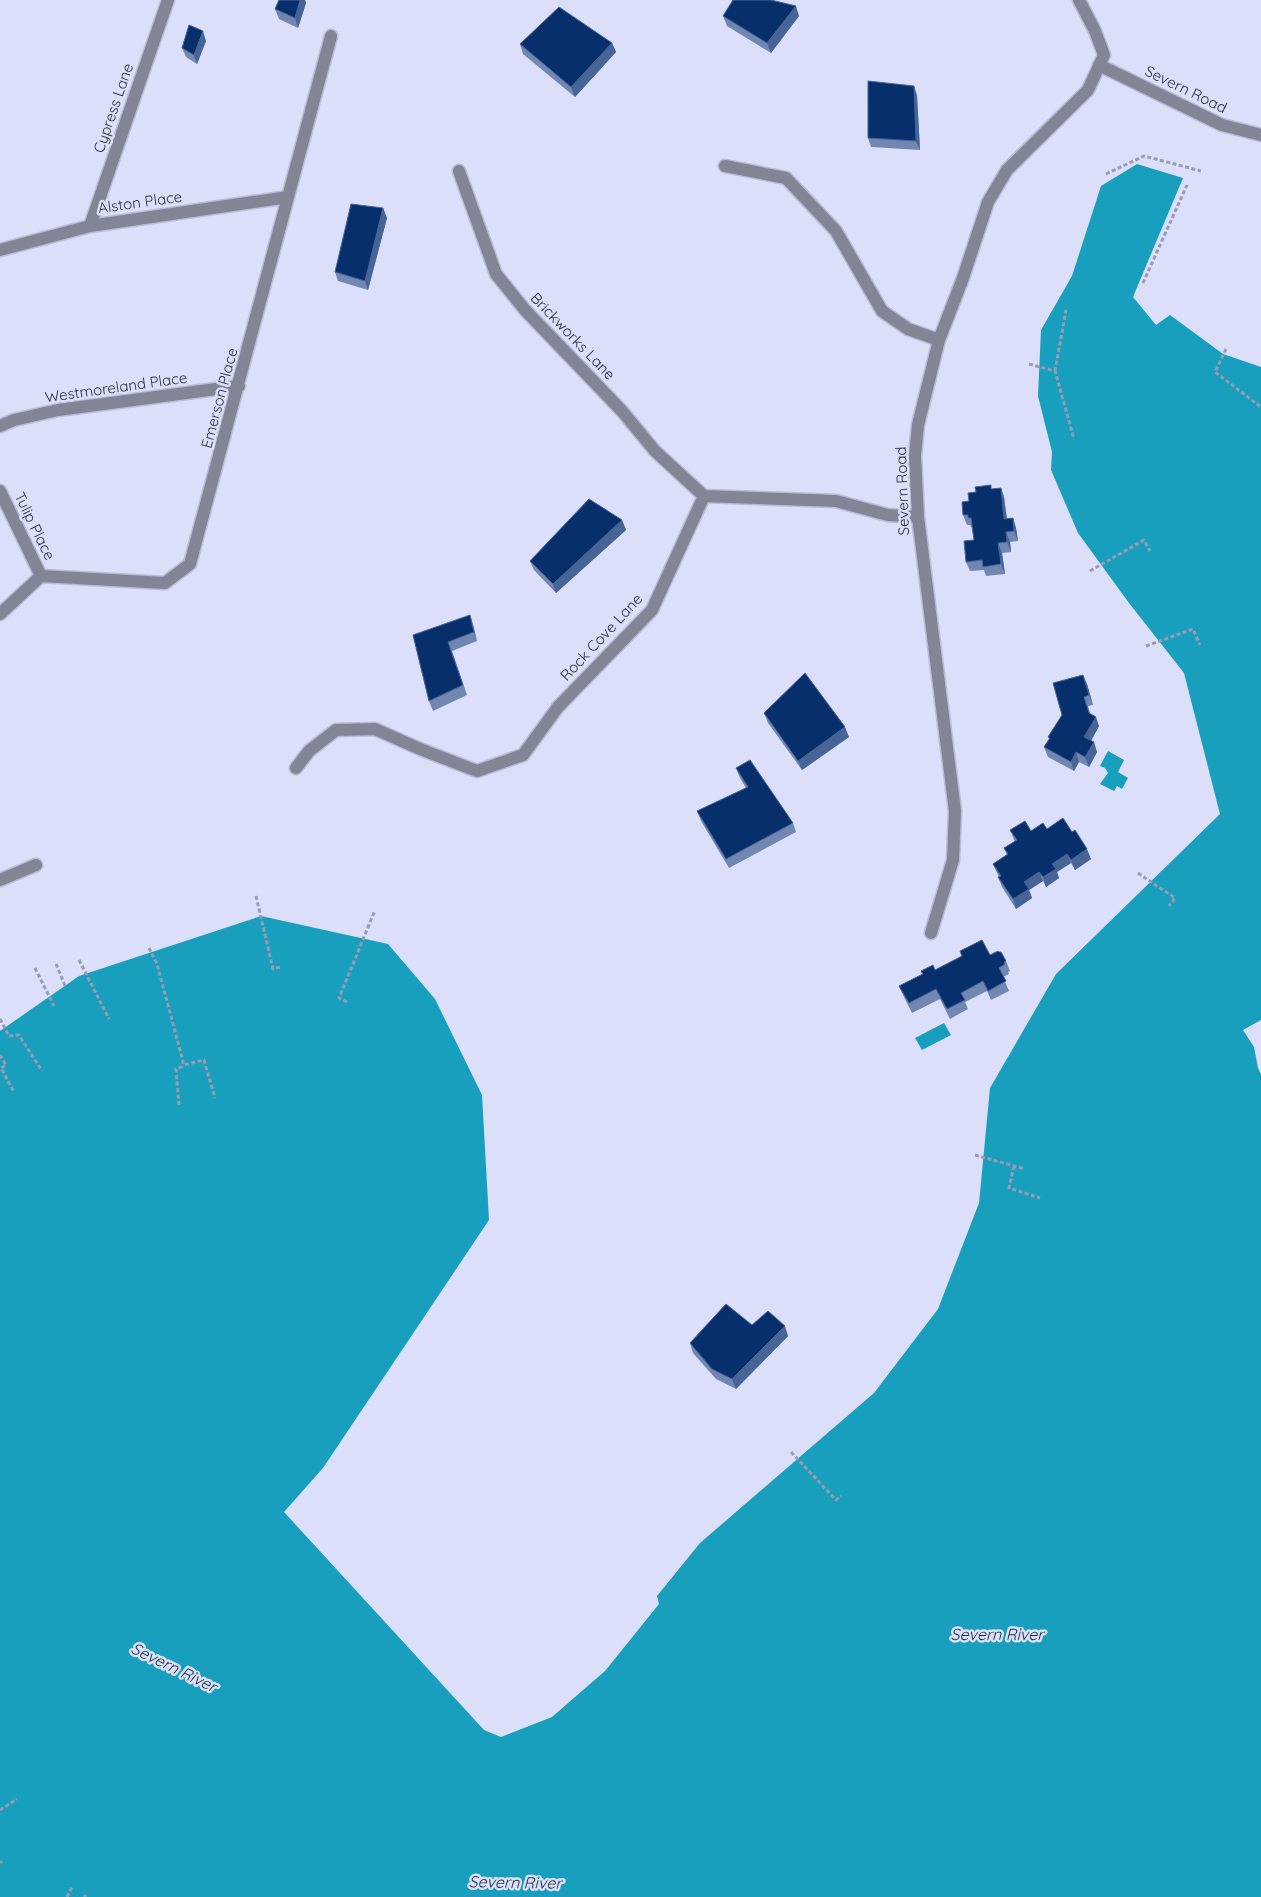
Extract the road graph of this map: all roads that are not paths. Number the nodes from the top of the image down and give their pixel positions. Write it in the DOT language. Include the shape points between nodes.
graph roads {
  1 [pos="168,0"];
  2 [pos="1079,0"];
  3 [pos="332,36"];
  4 [pos="1099,65"];
  5 [pos="1261,135"];
  6 [pos="726,166"];
  7 [pos="459,171"];
  8 [pos="288,197"];
  9 [pos="90,226"];
  10 [pos="0,250"];
  11 [pos="939,340"];
  12 [pos="238,386"];
  13 [pos="0,426"];
  14 [pos="0,491"];
  15 [pos="704,496"];
  16 [pos="918,517"];
  17 [pos="41,576"];
  18 [pos="0,614"];
  19 [pos="296,768"];
  20 [pos="36,866"];
  21 [pos="0,880"];
  22 [pos="931,933"];
  1 -- 9 [label="street, Cypress Lane"];
  2 -- 4 [label="street, Severn Road" via="1104,55"];
  3 -- 8 [label="street, Emerson Place"];
  4 -- 5 [label="street, Severn Road" via="1222,125"];
  4 -- 11 [label="street, Severn Road" via="1088,90 1007,170 988,202"];
  6 -- 11 [label="street" via="786,178 836,231 882,311 908,329"];
  7 -- 15 [label="street, Brickworks Lane" via="496,274 525,310 656,451"];
  8 -- 9 [label="street, Alston Place"];
  8 -- 12 [label="street, Emerson Place"];
  9 -- 10 [label="street, Alston Place"];
  11 -- 16 [label="street, Severn Road" via="918,425 915,456"];
  12 -- 13 [label="street, Westmoreland Place" via="58,410"];
  12 -- 17 [label="street, Emerson Place" via="190,564 165,583"];
  14 -- 17 [label="street, Tulip Place"];
  15 -- 16 [label="street" via="836,501 888,515"];
  15 -- 19 [label="street, Rock Cove Lane" via="652,610 558,707 523,755 477,771 375,729 336,730 309,751"];
  16 -- 22 [label="street, Severn Road" via="955,811 953,860"];
  17 -- 18 [label="street"];
  20 -- 21 [label="street"];
}
